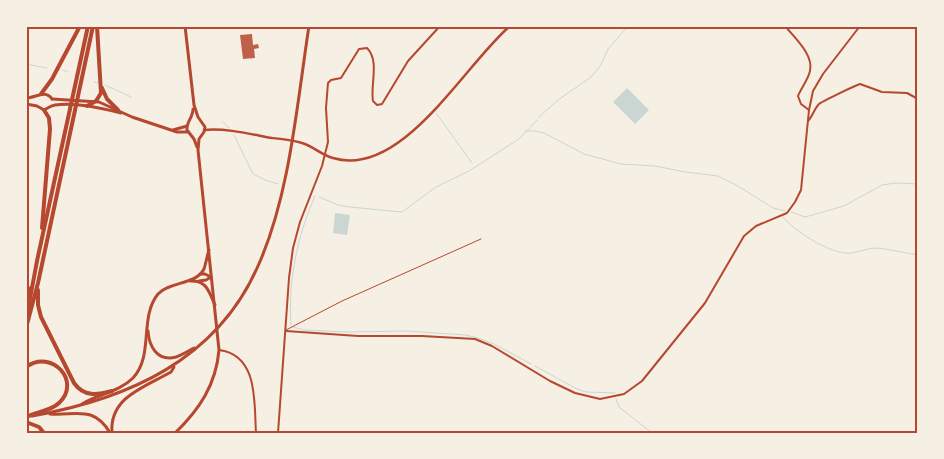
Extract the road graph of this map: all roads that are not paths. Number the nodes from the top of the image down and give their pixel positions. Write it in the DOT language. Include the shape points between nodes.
graph roads {
  1 [pos="80,26"];
  2 [pos="88,26"];
  3 [pos="93,26"];
  4 [pos="98,26"];
  5 [pos="185,26"];
  6 [pos="309,26"];
  7 [pos="440,26"];
  8 [pos="510,26"];
  9 [pos="785,26"];
  10 [pos="860,26"];
  11 [pos="102,88"];
  12 [pos="40,95"];
  13 [pos="26,98"];
  14 [pos="52,99"];
  15 [pos="918,99"];
  16 [pos="96,101"];
  17 [pos="26,104"];
  18 [pos="194,105"];
  19 [pos="37,106"];
  20 [pos="51,106"];
  21 [pos="87,106"];
  22 [pos="44,110"];
  23 [pos="118,110"];
  24 [pos="809,110"];
  25 [pos="127,115"];
  26 [pos="191,120"];
  27 [pos="200,120"];
  28 [pos="808,121"];
  29 [pos="204,125"];
  30 [pos="187,126"];
  31 [pos="214,129"];
  32 [pos="172,130"];
  33 [pos="204,130"];
  34 [pos="187,132"];
  35 [pos="200,136"];
  36 [pos="192,137"];
  37 [pos="198,150"];
  38 [pos="324,155"];
  39 [pos="482,239"];
  40 [pos="40,247"];
  41 [pos="208,250"];
  42 [pos="200,274"];
  43 [pos="211,277"];
  44 [pos="33,281"];
  45 [pos="187,281"];
  46 [pos="198,281"];
  47 [pos="38,282"];
  48 [pos="26,302"];
  49 [pos="215,305"];
  50 [pos="26,320"];
  51 [pos="148,325"];
  52 [pos="26,328"];
  53 [pos="286,330"];
  54 [pos="200,344"];
  55 [pos="219,350"];
  56 [pos="176,364"];
  57 [pos="26,367"];
  58 [pos="112,391"];
  59 [pos="78,407"];
  60 [pos="47,414"];
  61 [pos="26,417"];
  62 [pos="26,422"];
  63 [pos="44,433"];
  64 [pos="111,433"];
  65 [pos="175,433"];
  66 [pos="256,433"];
  67 [pos="278,433"];
  1 -- 12 [label="highway"];
  2 -- 40 [label="highway"];
  3 -- 47 [label="highway"];
  4 -- 11 [label="highway"];
  5 -- 18 [label="main road"];
  6 -- 54 [label="main road" via="276,217 256,271 242,297"];
  7 -- 38 [label="street" via="408,61 382,104 377,105 373,101 373,65 367,48 359,50 341,78 329,81 326,108 329,136"];
  8 -- 38 [label="street" via="413,132 371,157 343,160"];
  9 -- 24 [label="street" via="810,60 810,72 798,96 801,104"];
  10 -- 24 [label="street" via="820,78"];
  11 -- 16 [label="highway"];
  11 -- 23 [label="highway"];
  12 -- 13 [label="main road"];
  12 -- 14 [label="main road" via="49,94"];
  12 -- 19 [label="main road"];
  14 -- 16 [label="main road"];
  14 -- 20 [label="main road"];
  15 -- 28 [label="street" via="907,93 882,92 860,84 822,102"];
  16 -- 21 [label="highway"];
  16 -- 23 [label="main road"];
  17 -- 19 [label="main road"];
  18 -- 26 [label="main road"];
  18 -- 27 [label="main road"];
  19 -- 22 [label="main road"];
  20 -- 21 [label="main road"];
  20 -- 22 [label="main road"];
  21 -- 25 [label="main road"];
  22 -- 40 [label="highway" via="50,129"];
  23 -- 25 [label="main road"];
  24 -- 28 [label="street"];
  25 -- 32 [label="main road"];
  26 -- 27 [label="main road"];
  26 -- 30 [label="main road"];
  27 -- 29 [label="main road"];
  28 -- 53 [label="street" via="801,190 795,202 787,213 756,226 744,236 704,303 642,380 618,396 600,399 575,393 475,339 358,336"];
  29 -- 31 [label="street"];
  29 -- 33 [label="main road"];
  30 -- 32 [label="main road"];
  30 -- 34 [label="main road"];
  31 -- 33 [label="street"];
  31 -- 38 [label="street" via="301,143"];
  32 -- 34 [label="main road"];
  33 -- 35 [label="main road"];
  34 -- 36 [label="main road"];
  35 -- 36 [label="main road"];
  35 -- 37 [label="main road"];
  36 -- 37 [label="main road"];
  37 -- 41 [label="main road"];
  38 -- 53 [label="street" via="293,248"];
  39 -- 53 [label="lane" via="342,301"];
  40 -- 44 [label="highway"];
  41 -- 42 [label="main road"];
  41 -- 43 [label="main road"];
  42 -- 43 [label="main road"];
  42 -- 45 [label="main road"];
  43 -- 46 [label="main road"];
  43 -- 49 [label="main road"];
  44 -- 48 [label="highway"];
  44 -- 50 [label="highway"];
  45 -- 46 [label="main road"];
  45 -- 51 [label="main road" via="168,286 160,292 151,309"];
  46 -- 49 [label="main road"];
  47 -- 52 [label="highway"];
  47 -- 58 [label="highway" via="41,317 74,383 82,392 92,395"];
  49 -- 55 [label="main road"];
  51 -- 54 [label="main road" via="150,345 162,356 177,357"];
  51 -- 58 [label="main road" via="138,371"];
  53 -- 67 [label="street"];
  54 -- 56 [label="main road"];
  55 -- 65 [label="main road" via="212,382 202,404"];
  55 -- 66 [label="street" via="234,355 249,371"];
  56 -- 59 [label="main road" via="139,385"];
  56 -- 64 [label="main road" via="171,372 121,403 114,415"];
  57 -- 61 [label="highway" via="37,362 53,363 63,373 67,387 58,405"];
  58 -- 59 [label="main road"];
  59 -- 60 [label="main road"];
  60 -- 61 [label="main road"];
  60 -- 64 [label="main road" via="90,414 102,421"];
  62 -- 63 [label="highway" via="39,426"];
}
